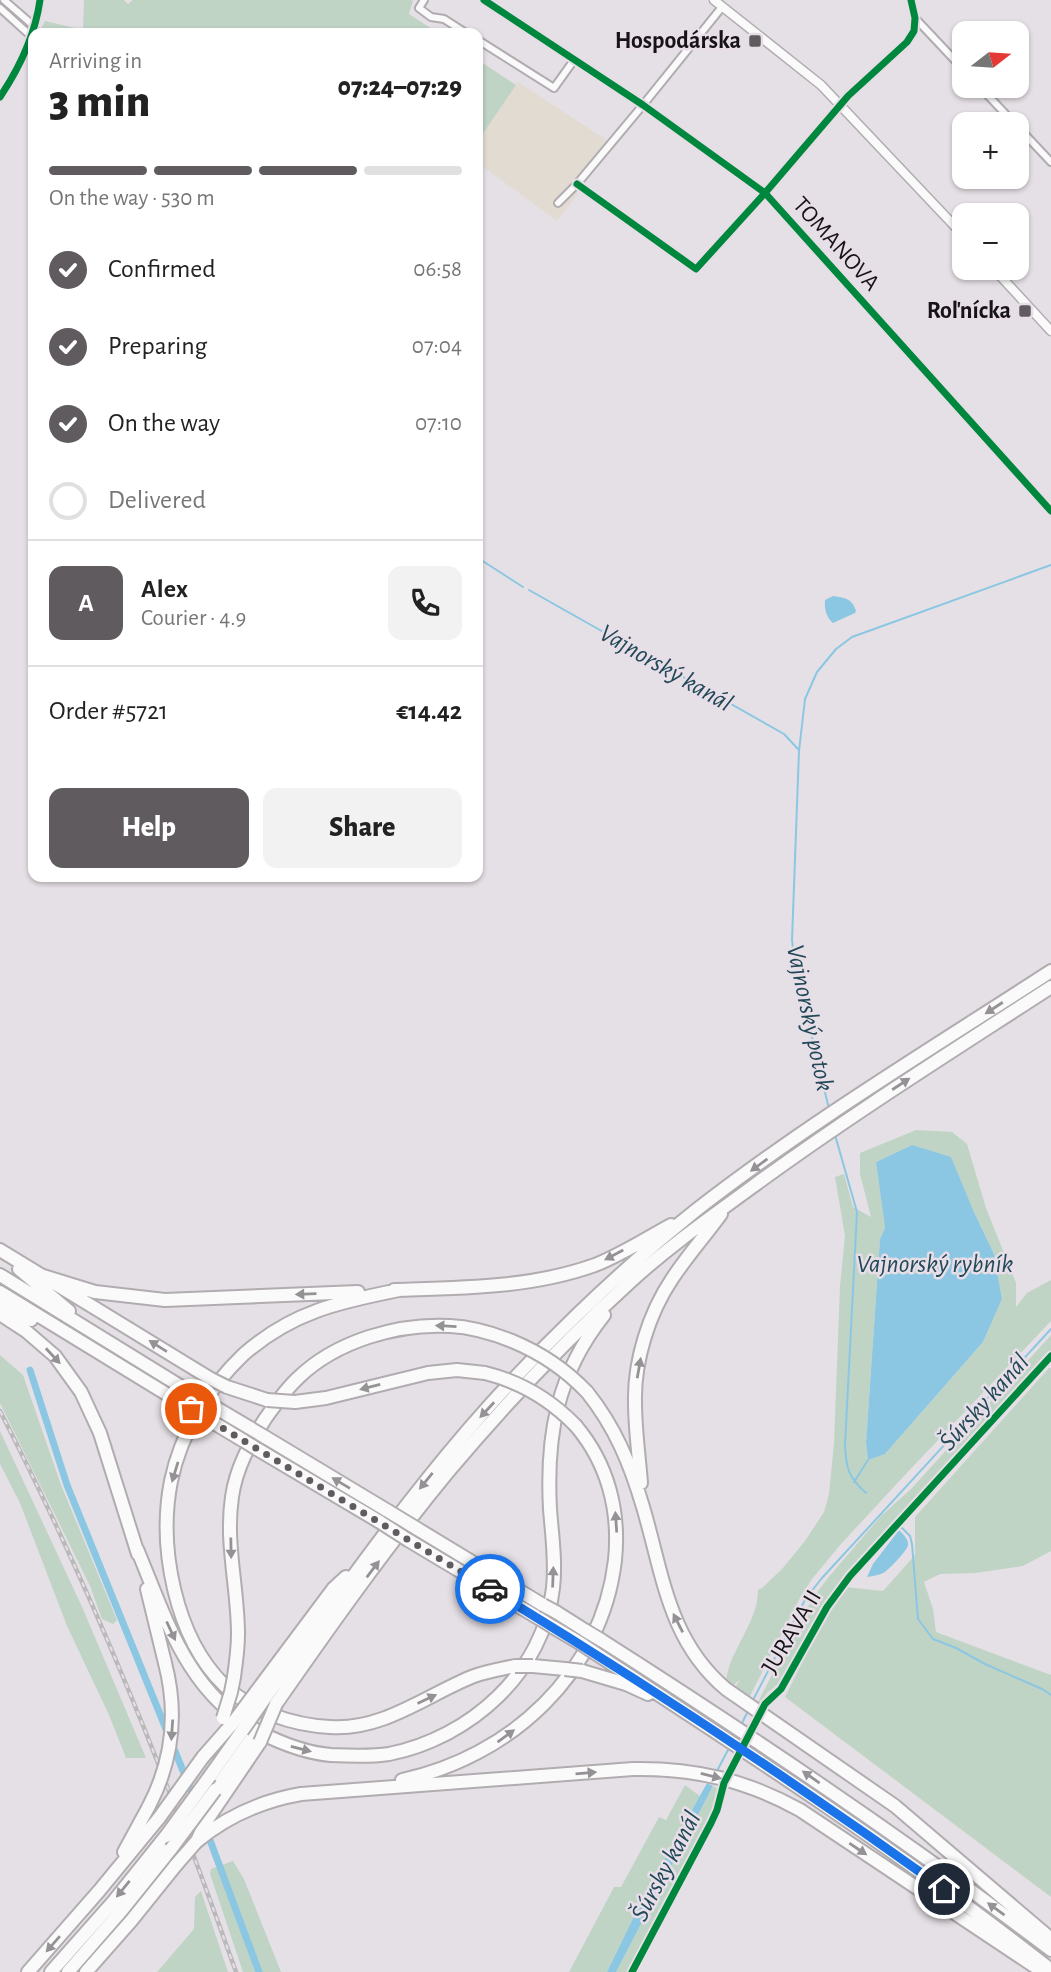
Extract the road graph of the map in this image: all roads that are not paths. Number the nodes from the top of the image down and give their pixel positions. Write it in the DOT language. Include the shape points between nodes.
graph roads {
  1 [pos="4,0"];
  2 [pos="40,0"];
  3 [pos="424,0"];
  4 [pos="484,0"];
  5 [pos="714,0"];
  6 [pos="911,0"];
  7 [pos="722,6"];
  8 [pos="0,8"];
  9 [pos="915,18"];
  10 [pos="35,27"];
  11 [pos="458,28"];
  12 [pos="28,33"];
  13 [pos="483,43"];
  14 [pos="28,46"];
  15 [pos="952,57"];
  16 [pos="574,60"];
  17 [pos="0,97"];
  18 [pos="990,98"];
  19 [pos="643,105"];
  20 [pos="841,106"];
  21 [pos="1004,112"];
  22 [pos="1029,139"];
  23 [pos="1051,162"];
  24 [pos="577,184"];
  25 [pos="765,193"];
  26 [pos="558,203"];
  27 [pos="952,223"];
  28 [pos="1004,280"];
  29 [pos="1051,331"];
  30 [pos="1051,511"];
  31 [pos="1051,971"];
  32 [pos="1051,987"];
  33 [pos="726,1206"];
  34 [pos="696,1211"];
  35 [pos="0,1252"];
  36 [pos="0,1275"];
  37 [pos="40,1275"];
  38 [pos="632,1281"];
  39 [pos="399,1290"];
  40 [pos="0,1292"];
  41 [pos="0,1304"];
  42 [pos="0,1314"];
  43 [pos="104,1340"];
  44 [pos="112,1362"];
  45 [pos="644,1508"];
  46 [pos="137,1549"];
  47 [pos="265,1698"];
  48 [pos="695,1718"];
  49 [pos="242,1731"];
  50 [pos="358,1790"];
  51 [pos="217,1797"];
  52 [pos="196,1842"];
  53 [pos="109,1879"];
  54 [pos="1051,1939"];
  55 [pos="1051,1950"];
  56 [pos="1051,1969"];
  57 [pos="28,1972"];
  58 [pos="51,1972"];
  59 [pos="68,1972"];
  60 [pos="86,1972"];
  61 [pos="1043,1972"];
  1 -- 10 [label="street"];
  2 -- 10 [label="street"];
  3 -- 11 [label="street" via="419,8"];
  4 -- 16 [label="street, TOMANOVA"];
  5 -- 7 [label="street"];
  6 -- 9 [label="street"];
  7 -- 19 [label="street"];
  7 -- 20 [label="street"];
  8 -- 12 [label="street"];
  9 -- 15 [label="street"];
  9 -- 20 [label="street" via="907,42"];
  13 -- 16 [label="street" via="554,89"];
  14 -- 17 [label="street"];
  16 -- 19 [label="street, TOMANOVA"];
  18 -- 21 [label="street"];
  19 -- 24 [label="street"];
  19 -- 25 [label="street, TOMANOVA"];
  20 -- 25 [label="street"];
  20 -- 27 [label="street"];
  22 -- 23 [label="street"];
  24 -- 25 [label="street" via="696,269"];
  24 -- 26 [label="street"];
  25 -- 30 [label="street, TOMANOVA"];
  28 -- 29 [label="street"];
  31 -- 34 [label="highway, one-way" via="814,1124"];
  33 -- 32 [label="highway, one-way" via="844,1121"];
  33 -- 38 [label="highway"];
  45 -- 33 [label="highway, one-way" via="635,1399 645,1340 670,1282"];
  34 -- 39 [label="highway, one-way" via="597,1264 559,1276"];
  34 -- 47 [label="highway, one-way" via="572,1321 469,1428"];
  35 -- 37 [label="highway"];
  35 -- 43 [label="highway"];
  36 -- 43 [label="highway"];
  39 -- 37 [label="highway, one-way" via="165,1300 95,1292"];
  50 -- 37 [label="highway, one-way, bridge" via="446,1768 495,1743 546,1702 590,1644 604,1612 617,1541 615,1508 604,1471 586,1438 554,1405 528,1388 485,1373 428,1373 326,1398 268,1401 211,1379"];
  46 -- 38 [label="highway, one-way" via="189,1667 217,1702 246,1725 295,1748 357,1757 388,1754 448,1734 513,1681 539,1642 553,1589 549,1476 555,1415 581,1348"];
  47 -- 38 [label="highway, one-way" via="351,1598 447,1473 580,1329"];
  39 -- 48 [label="highway, one-way, bridge" via="340,1302 286,1324 244,1355 201,1405 185,1439 167,1509 169,1569 185,1623 198,1648 224,1685 261,1711 333,1728 401,1711 474,1676 533,1666 582,1671 626,1684"];
  40 -- 44 [label="highway"];
  41 -- 44 [label="highway"];
  42 -- 46 [label="highway, one-way" via="55,1356 81,1392 100,1433"];
  55 -- 43 [label="highway, one-way, bridge" via="912,1848 701,1704"];
  44 -- 48 [label="highway, bridge" via="580,1643"];
  45 -- 49 [label="highway, one-way, bridge" via="618,1438 600,1408 574,1379 529,1348 494,1334 431,1326 372,1336 327,1357 284,1394 238,1471 232,1498 231,1555 238,1637 231,1692"];
  54 -- 45 [label="highway, one-way" via="895,1806 715,1680 671,1610"];
  46 -- 53 [label="highway, one-way, bridge" via="172,1695 171,1744 163,1776"];
  47 -- 49 [label="highway, bridge"];
  47 -- 49 [label="highway, bridge"];
  48 -- 56 [label="highway" via="933,1881"];
  49 -- 51 [label="highway"];
  49 -- 53 [label="highway, bridge" via="203,1757"];
  49 -- 58 [label="highway, one-way, bridge" via="166,1836"];
  50 -- 52 [label="highway" via="285,1797 247,1809"];
  50 -- 61 [label="highway, one-way" via="633,1769 705,1773 800,1810"];
  51 -- 52 [label="highway"];
  51 -- 59 [label="highway, bridge"];
  52 -- 60 [label="highway, bridge"];
  53 -- 57 [label="highway, one-way"];
}
